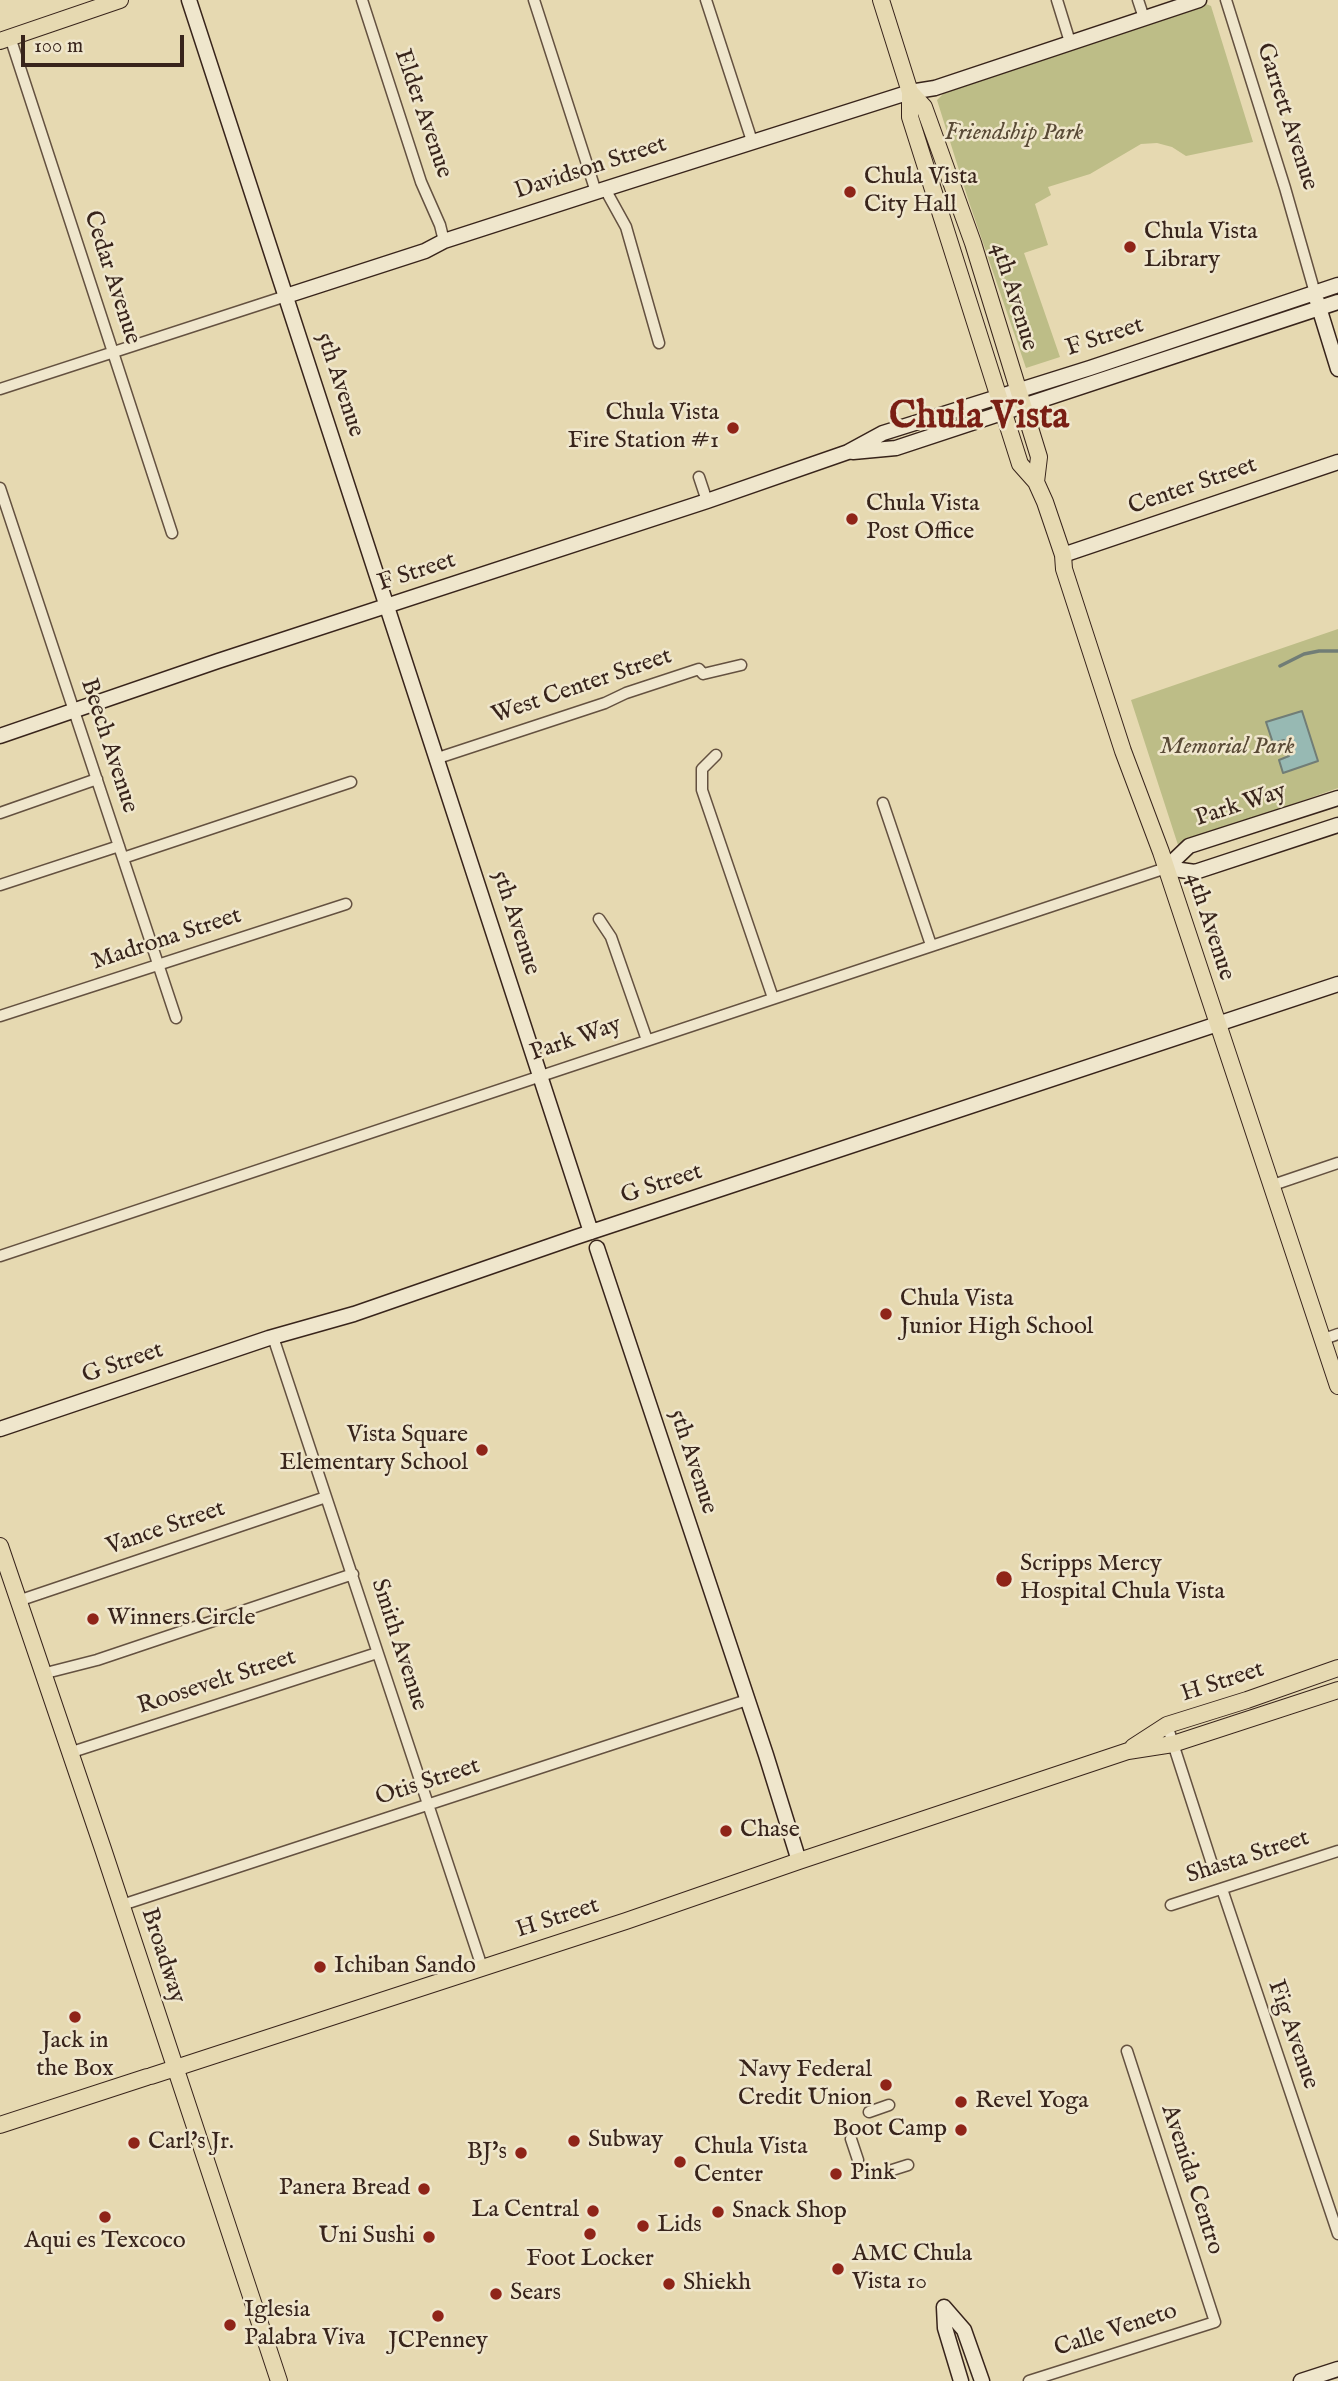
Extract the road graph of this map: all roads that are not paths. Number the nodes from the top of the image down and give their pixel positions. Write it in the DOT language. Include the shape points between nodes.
graph roads {
  1 [pos="120,0"];
  2 [pos="189,0"];
  3 [pos="362,0"];
  4 [pos="534,0"];
  5 [pos="706,0"];
  6 [pos="881,0"];
  7 [pos="1056,0"];
  8 [pos="1138,0"];
  9 [pos="1199,0"];
  10 [pos="1226,0"];
  11 [pos="1144,18"];
  12 [pos="5,39"];
  13 [pos="1070,43"];
  14 [pos="910,92"];
  15 [pos="752,141"];
  16 [pos="600,190"];
  17 [pos="444,241"];
  18 [pos="1338,285"];
  19 [pos="1315,293"];
  20 [pos="286,296"];
  21 [pos="1338,302"];
  22 [pos="1319,308"];
  23 [pos="659,343"];
  24 [pos="113,352"];
  25 [pos="1338,369"];
  26 [pos="0,389"];
  27 [pos="1018,391"];
  28 [pos="998,397"];
  29 [pos="1023,407"];
  30 [pos="1004,414"];
  31 [pos="848,452"];
  32 [pos="1338,462"];
  33 [pos="699,477"];
  34 [pos="1036,482"];
  35 [pos="0,488"];
  36 [pos="707,501"];
  37 [pos="172,533"];
  38 [pos="1063,555"];
  39 [pos="387,607"];
  40 [pos="741,665"];
  41 [pos="74,712"];
  42 [pos="0,736"];
  43 [pos="716,755"];
  44 [pos="435,759"];
  45 [pos="97,779"];
  46 [pos="351,782"];
  47 [pos="1338,798"];
  48 [pos="883,803"];
  49 [pos="1318,805"];
  50 [pos="0,813"];
  51 [pos="1332,827"];
  52 [pos="119,846"];
  53 [pos="123,858"];
  54 [pos="1166,868"];
  55 [pos="0,885"];
  56 [pos="346,904"];
  57 [pos="599,919"];
  58 [pos="930,945"];
  59 [pos="159,964"];
  60 [pos="1338,984"];
  61 [pos="774,998"];
  62 [pos="1,1016"];
  63 [pos="176,1018"];
  64 [pos="1217,1025"];
  65 [pos="647,1040"];
  66 [pos="542,1076"];
  67 [pos="1338,1163"];
  68 [pos="1270,1186"];
  69 [pos="592,1232"];
  70 [pos="597,1248"];
  71 [pos="0,1256"];
  72 [pos="273,1337"];
  73 [pos="1331,1337"];
  74 [pos="1338,1386"];
  75 [pos="0,1429"];
  76 [pos="326,1497"];
  77 [pos="0,1546"];
  78 [pos="353,1574"];
  79 [pos="18,1601"];
  80 [pos="377,1653"];
  81 [pos="1338,1668"];
  82 [pos="43,1674"];
  83 [pos="1338,1690"];
  84 [pos="747,1700"];
  85 [pos="1167,1725"];
  86 [pos="1173,1744"];
  87 [pos="1128,1751"];
  88 [pos="69,1753"];
  89 [pos="429,1805"];
  90 [pos="1338,1851"];
  91 [pos="799,1861"];
  92 [pos="1213,1867"];
  93 [pos="1222,1889"];
  94 [pos="122,1905"];
  95 [pos="1171,1905"];
  96 [pos="482,1967"];
  97 [pos="1127,2051"];
  98 [pos="175,2068"];
  99 [pos="888,2105"];
  100 [pos="869,2112"];
  101 [pos="0,2124"];
  102 [pos="851,2139"];
  103 [pos="858,2160"];
  104 [pos="908,2165"];
  105 [pos="889,2171"];
  106 [pos="1338,2234"];
  107 [pos="1215,2322"];
  108 [pos="1338,2369"];
  109 [pos="279,2381"];
  110 [pos="961,2381"];
  111 [pos="982,2381"];
  112 [pos="1029,2381"];
  113 [pos="1300,2381"];
  1 -- 12 [label="main road"];
  2 -- 20 [label="street, 5th Avenue"];
  3 -- 17 [label="street, Elder Avenue"];
  4 -- 16 [label="street"];
  5 -- 15 [label="street"];
  6 -- 14 [label="main road, 4th Avenue"];
  7 -- 13 [label="street"];
  8 -- 11 [label="street"];
  9 -- 11 [label="street, Davidson Street"];
  10 -- 19 [label="street, Garrett Avenue"];
  11 -- 13 [label="street, Davidson Street"];
  12 -- 24 [label="street, Cedar Avenue"];
  13 -- 14 [label="street, Davidson Street"];
  14 -- 15 [label="street, Davidson Street"];
  14 -- 27 [label="main road, 4th Avenue" via="924,107 973,243"];
  14 -- 28 [label="main road, 4th Avenue" via="909,117"];
  15 -- 16 [label="street, Davidson Street"];
  16 -- 17 [label="street, Davidson Street"];
  16 -- 23 [label="street" via="626,227"];
  17 -- 20 [label="street, Davidson Street"];
  18 -- 19 [label="street, F Street"];
  19 -- 22 [label="street, Garrett Avenue"];
  19 -- 27 [label="street, F Street"];
  20 -- 24 [label="street, Davidson Street"];
  20 -- 39 [label="street, 5th Avenue"];
  21 -- 22 [label="street, F Street"];
  22 -- 25 [label="street, Garrett Avenue"];
  22 -- 29 [label="street, F Street"];
  24 -- 26 [label="street, Davidson Street"];
  24 -- 37 [label="street, Cedar Avenue"];
  27 -- 28 [label="street, F Street"];
  27 -- 29 [label="main road, 4th Avenue"];
  28 -- 30 [label="main road, 4th Avenue"];
  28 -- 31 [label="street, F Street" via="883,433"];
  29 -- 30 [label="street, F Street"];
  29 -- 34 [label="main road, 4th Avenue" via="1039,457"];
  30 -- 31 [label="street, F Street" via="896,448"];
  30 -- 34 [label="main road, 4th Avenue" via="1020,464"];
  31 -- 36 [label="street, F Street"];
  32 -- 38 [label="street, Center Street"];
  33 -- 36 [label="street"];
  34 -- 38 [label="main road, 4th Avenue"];
  35 -- 41 [label="street, Beech Avenue"];
  36 -- 39 [label="street, F Street"];
  38 -- 54 [label="main road, 4th Avenue"];
  39 -- 41 [label="street, F Street"];
  39 -- 44 [label="street, 5th Avenue"];
  40 -- 44 [label="street, West Center Street" via="704,674 699,669"];
  41 -- 42 [label="street, F Street"];
  41 -- 45 [label="street, Beech Avenue"];
  43 -- 61 [label="street" via="702,769 702,790"];
  44 -- 66 [label="street, 5th Avenue"];
  45 -- 50 [label="street"];
  45 -- 52 [label="street, Beech Avenue"];
  46 -- 53 [label="street"];
  47 -- 49 [label="street, Park Way"];
  48 -- 58 [label="street"];
  49 -- 51 [label="street"];
  49 -- 54 [label="street, Park Way" via="1189,846"];
  51 -- 54 [label="street, Park Way" via="1195,872"];
  52 -- 53 [label="street, Beech Avenue"];
  52 -- 55 [label="street"];
  53 -- 59 [label="street, Beech Avenue"];
  54 -- 58 [label="street, Park Way"];
  54 -- 64 [label="main road, 4th Avenue"];
  56 -- 59 [label="street, Madrona Street"];
  57 -- 65 [label="street" via="611,937"];
  58 -- 61 [label="street, Park Way"];
  59 -- 62 [label="street, Madrona Street"];
  59 -- 63 [label="street, Beech Avenue"];
  60 -- 64 [label="street, G Street"];
  61 -- 65 [label="street, Park Way"];
  64 -- 68 [label="main road, 4th Avenue"];
  64 -- 69 [label="street, G Street"];
  65 -- 66 [label="street, Park Way"];
  66 -- 69 [label="street, 5th Avenue"];
  66 -- 71 [label="street, Park Way"];
  67 -- 68 [label="street"];
  68 -- 73 [label="main road, 4th Avenue"];
  69 -- 70 [label="street, 5th Avenue"];
  69 -- 72 [label="street, G Street"];
  70 -- 84 [label="street, 5th Avenue"];
  72 -- 75 [label="street, G Street"];
  72 -- 76 [label="street, Smith Avenue"];
  73 -- 74 [label="main road, 4th Avenue"];
  76 -- 78 [label="street, Smith Avenue"];
  76 -- 79 [label="street, Vance Street"];
  77 -- 79 [label="main road, Broadway"];
  78 -- 80 [label="street, Smith Avenue"];
  78 -- 82 [label="street"];
  79 -- 82 [label="main road, Broadway"];
  80 -- 88 [label="street, Roosevelt Street"];
  80 -- 89 [label="street, Smith Avenue"];
  81 -- 85 [label="main road, H Street"];
  82 -- 88 [label="main road, Broadway"];
  83 -- 86 [label="main road, H Street"];
  84 -- 89 [label="street, Otis Street"];
  84 -- 91 [label="street, 5th Avenue"];
  85 -- 86 [label="street"];
  85 -- 87 [label="main road, H Street"];
  86 -- 87 [label="main road, H Street"];
  86 -- 92 [label="street"];
  87 -- 91 [label="main road, H Street"];
  88 -- 94 [label="main road, Broadway"];
  89 -- 94 [label="street, Otis Street"];
  89 -- 96 [label="street, Smith Avenue"];
  90 -- 93 [label="street, Shasta Street"];
  91 -- 96 [label="main road, H Street"];
  93 -- 95 [label="street, Shasta Street"];
  93 -- 106 [label="street, Fig Avenue"];
  94 -- 98 [label="main road, Broadway"];
  96 -- 98 [label="main road, H Street"];
  97 -- 107 [label="street, Avenida Centro"];
  98 -- 101 [label="main road, H Street"];
  98 -- 109 [label="main road, Broadway"];
  99 -- 100 [label="street"];
  102 -- 103 [label="street"];
  104 -- 105 [label="street"];
  107 -- 112 [label="street, Calle Veneto"];
  108 -- 113 [label="street"];
  110 -- 111 [label="street" via="945,2328 944,2307 964,2330"];
}
